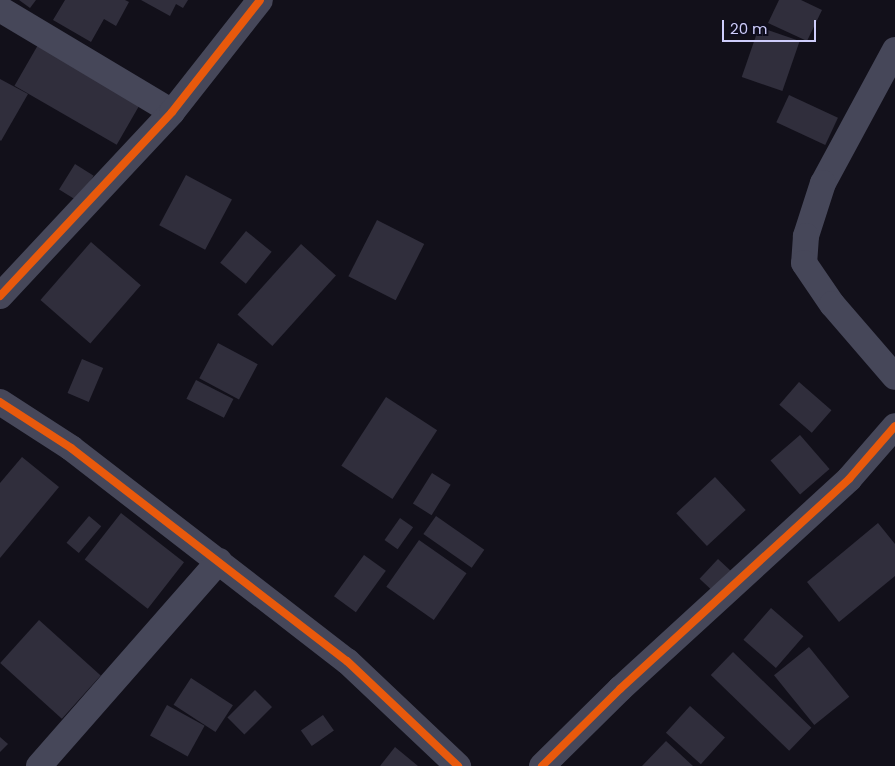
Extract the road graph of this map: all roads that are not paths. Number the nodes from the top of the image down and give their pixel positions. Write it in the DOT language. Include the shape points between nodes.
graph roads {
  1 [pos="260,0"];
  2 [pos="0,9"];
  3 [pos="895,50"];
  4 [pos="172,112"];
  5 [pos="0,296"];
  6 [pos="895,377"];
  7 [pos="0,402"];
  8 [pos="895,426"];
  9 [pos="219,561"];
  10 [pos="39,766"];
  11 [pos="458,766"];
  12 [pos="542,766"];
  1 -- 4 [label="street"];
  2 -- 4 [label="street"];
  3 -- 6 [label="street" via="823,183 806,236 804,264 832,304"];
  4 -- 5 [label="street"];
  7 -- 9 [label="street" via="71,448"];
  8 -- 12 [label="street" via="849,479 620,689"];
  9 -- 10 [label="street"];
  9 -- 11 [label="street" via="347,661"];
}
